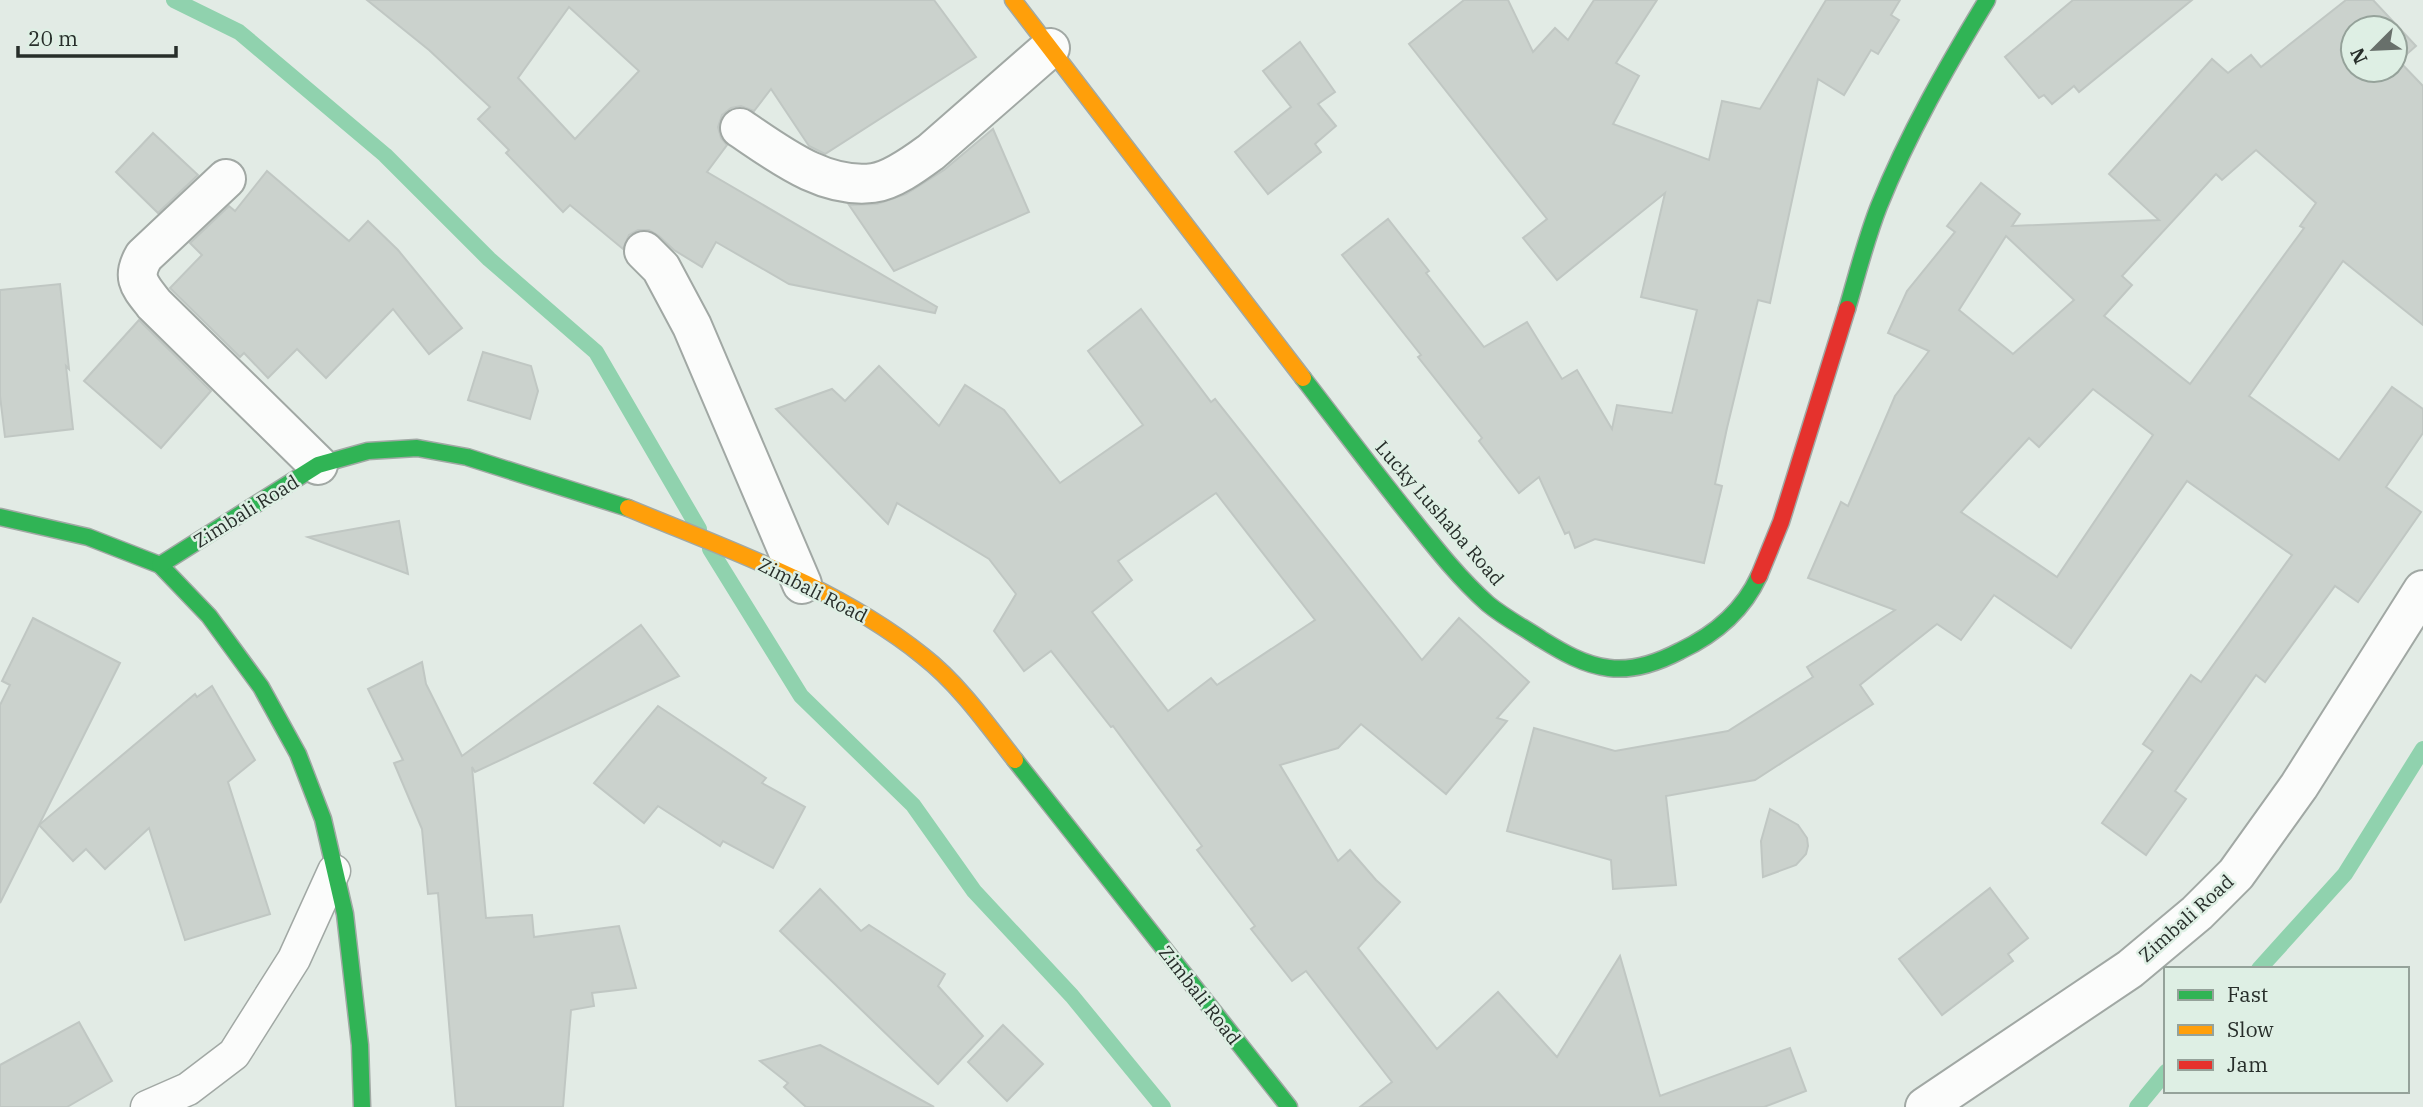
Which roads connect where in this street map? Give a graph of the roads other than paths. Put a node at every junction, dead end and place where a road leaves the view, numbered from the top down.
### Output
1 (1013, 0) edge
2 (1987, 0) edge
3 (1050, 48) junction
4 (740, 128) dead end
5 (226, 178) dead end
6 (644, 251) dead end
7 (318, 465) junction
8 (0, 517) edge
9 (160, 565) junction
10 (802, 584) junction
11 (2423, 590) edge
12 (334, 871) junction
13 (147, 1107) edge
14 (362, 1107) edge
15 (1289, 1107) edge
16 (1925, 1107) edge

1 - 3 street, Lucky Lushaba Road
2 - 3 street, Lucky Lushaba Road
3 - 4 street
5 - 7 street
6 - 10 street
7 - 9 street, Zimbali Road
7 - 10 street, Zimbali Road
8 - 9 street
9 - 12 street
10 - 15 street, Zimbali Road
11 - 16 street, Zimbali Road
12 - 13 lane
12 - 14 street

